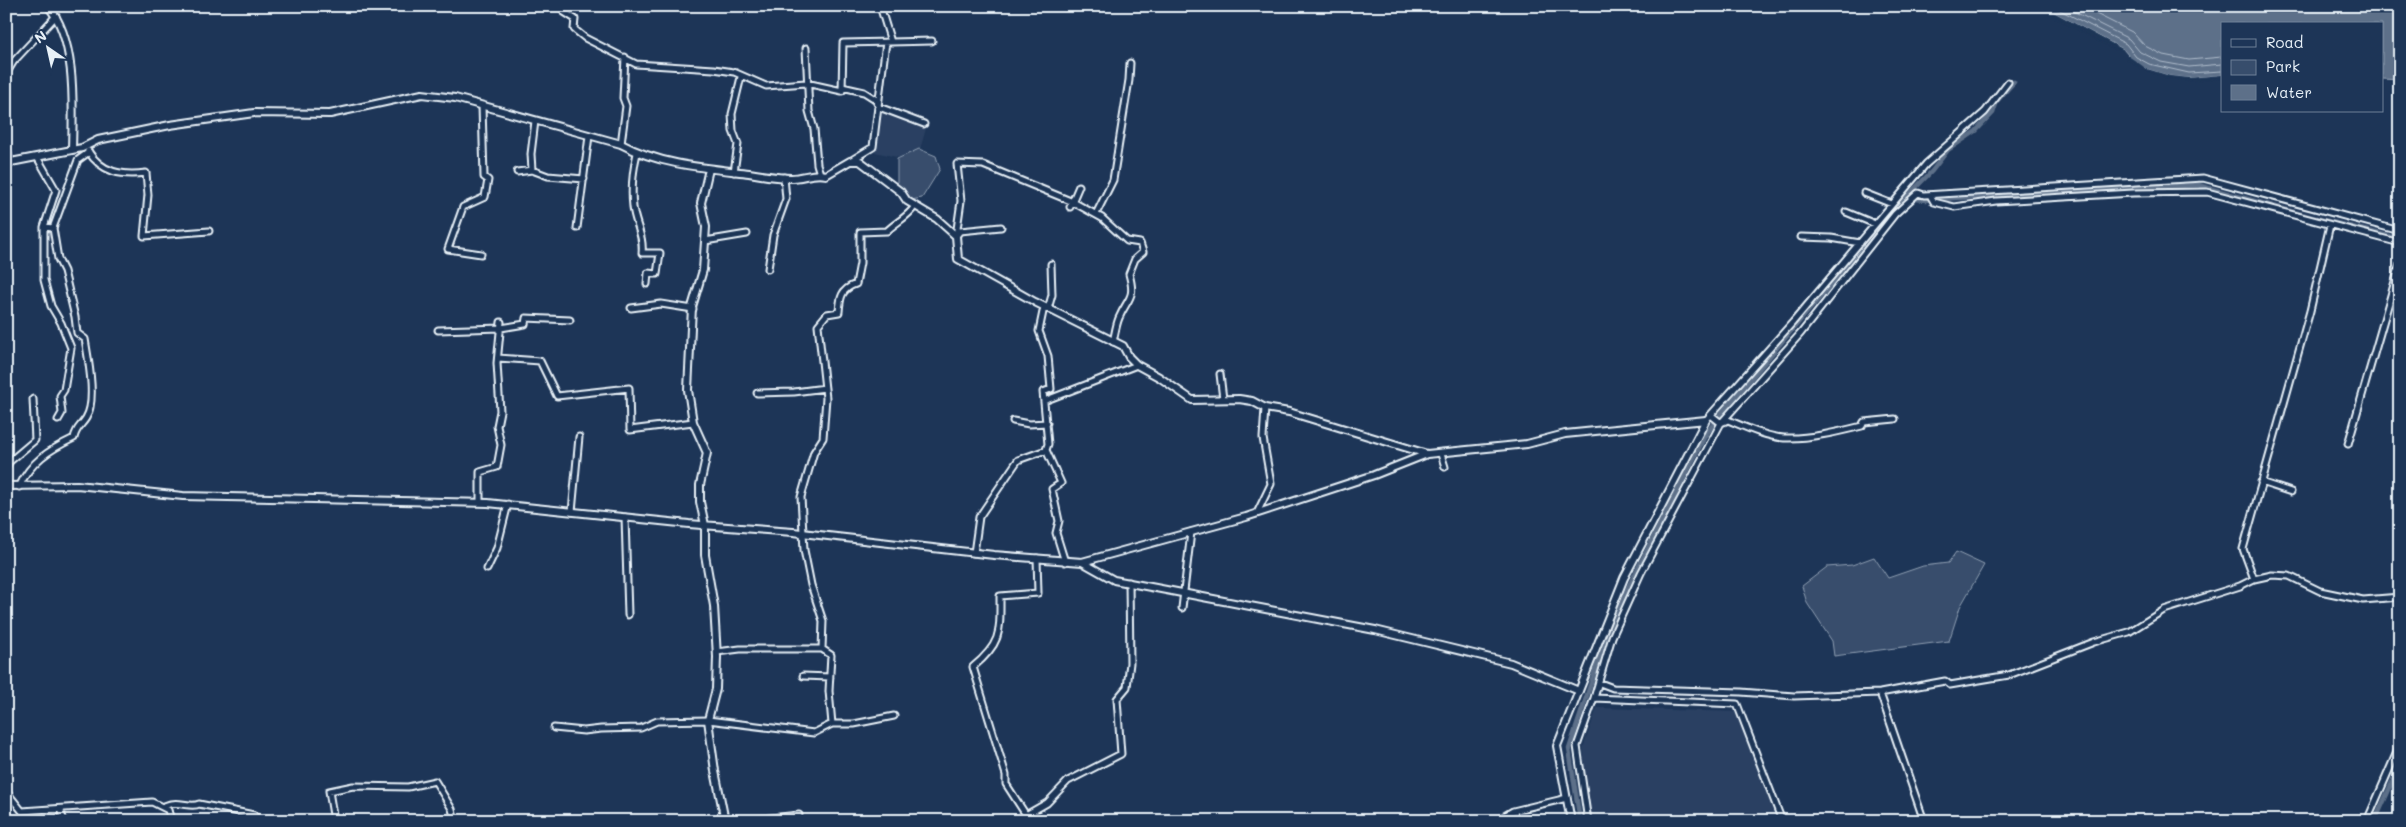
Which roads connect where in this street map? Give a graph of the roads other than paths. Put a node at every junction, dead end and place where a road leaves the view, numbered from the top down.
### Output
1 (48, 6) edge
2 (563, 6) edge
3 (880, 6) edge
4 (56, 16) junction
5 (932, 41) dead end
6 (888, 42) junction
7 (806, 48) dead end
8 (626, 57) junction
9 (1130, 63) dead end
10 (6, 74) edge
11 (741, 77) junction
12 (2008, 82) dead end
13 (806, 83) junction
14 (842, 87) junction
15 (482, 106) junction
16 (879, 107) junction
17 (535, 121) junction
18 (924, 124) dead end
19 (588, 136) junction
20 (6, 143) edge
21 (621, 144) junction
22 (72, 149) junction
23 (86, 149) junction
24 (637, 152) junction
25 (37, 157) junction
26 (850, 161) junction
27 (8, 162) edge
28 (709, 169) junction
29 (532, 170) junction
30 (517, 172) dead end
31 (734, 172) junction
32 (820, 174) junction
33 (784, 177) junction
34 (584, 179) junction
35 (1079, 186) dead end
36 (1864, 193) dead end
37 (1930, 195) junction
38 (1071, 204) junction
39 (1892, 204) junction
40 (915, 206) junction
41 (1846, 212) dead end
42 (1096, 214) junction
43 (1875, 224) junction
44 (2330, 224) junction
45 (44, 227) junction
46 (1001, 227) dead end
47 (53, 228) junction
48 (577, 228) dead end
49 (209, 231) dead end
50 (2400, 231) edge
51 (747, 234) dead end
52 (956, 236) junction
53 (1801, 237) dead end
54 (705, 241) junction
55 (1860, 243) junction
56 (2400, 243) edge
57 (481, 254) dead end
58 (1051, 264) dead end
59 (2400, 264) edge
60 (768, 269) dead end
61 (647, 284) dead end
62 (631, 308) dead end
63 (1046, 308) junction
64 (693, 309) junction
65 (570, 320) dead end
66 (501, 325) junction
67 (438, 330) dead end
68 (1113, 342) junction
69 (498, 358) junction
70 (1138, 365) junction
71 (1220, 374) dead end
72 (825, 388) junction
73 (757, 393) dead end
74 (33, 399) dead end
75 (1223, 399) junction
76 (1044, 401) junction
77 (1265, 408) junction
78 (1711, 415) junction
79 (1895, 419) dead end
80 (58, 420) dead end
81 (1706, 420) junction
82 (1013, 421) dead end
83 (693, 422) junction
84 (1047, 423) junction
85 (1721, 423) junction
86 (579, 437) dead end
87 (2348, 444) dead end
88 (1046, 450) junction
89 (1427, 454) junction
90 (1441, 454) junction
91 (1445, 466) dead end
92 (6, 468) edge
93 (2261, 482) junction
94 (19, 487) junction
95 (7, 488) edge
96 (2291, 492) dead end
97 (480, 502) junction
98 (508, 504) junction
99 (572, 512) junction
100 (1256, 513) junction
101 (626, 517) junction
102 (705, 525) junction
103 (1191, 532) junction
104 (804, 533) junction
105 (974, 553) junction
106 (1037, 558) junction
107 (1065, 562) junction
108 (1082, 562) junction
109 (488, 569) dead end
110 (2254, 579) junction
111 (1129, 582) junction
112 (1184, 593) junction
113 (2400, 597) edge
114 (1182, 608) dead end
115 (628, 615) dead end
116 (822, 649) junction
117 (717, 652) junction
118 (803, 676) dead end
119 (830, 676) junction
120 (1600, 684) junction
121 (1579, 691) junction
122 (1880, 693) junction
123 (1594, 698) junction
124 (894, 716) dead end
125 (708, 720) junction
126 (832, 724) junction
127 (554, 728) dead end
128 (2400, 745) edge
129 (6, 791) edge
130 (1567, 798) junction
131 (164, 806) junction
132 (60, 809) junction
133 (798, 814) dead end
134 (1026, 815) junction
135 (64, 821) edge
136 (171, 821) edge
137 (259, 821) edge
138 (334, 821) edge
139 (455, 821) edge
140 (725, 821) edge
141 (743, 821) edge
142 (1032, 821) edge
143 (1496, 821) edge
144 (1571, 821) edge
145 (1588, 821) edge
146 (1782, 821) edge
147 (1924, 821) edge
148 (2367, 821) edge

1 - 4 street
2 - 8 street
3 - 6 street
4 - 10 street
4 - 22 street
5 - 6 street
6 - 14 street
6 - 16 street
7 - 13 street
8 - 11 street
8 - 21 street
9 - 42 street
11 - 13 street
11 - 31 street
12 - 39 street
13 - 14 street
13 - 32 street
14 - 16 street
15 - 17 street
15 - 23 street
15 - 57 street
16 - 18 street
16 - 26 street
17 - 19 street
17 - 29 street
19 - 21 street
19 - 34 street
20 - 27 street
21 - 24 street
22 - 23 street
22 - 25 street
23 - 47 street
23 - 49 street
24 - 28 street
24 - 61 street
25 - 27 street
25 - 45 street
26 - 32 street
26 - 40 street
28 - 31 street
28 - 54 street
29 - 30 street
29 - 34 street
31 - 33 street
32 - 33 street
33 - 60 street
34 - 48 street
35 - 38 street
36 - 39 street
37 - 44 street
37 - 50 street
37 - 85 street
38 - 42 street
38 - 52 street
39 - 43 street
40 - 52 street
40 - 72 street
41 - 43 street
42 - 68 street
43 - 55 street
44 - 56 street
44 - 93 street
45 - 47 street
45 - 80 street
46 - 52 street
47 - 94 street
51 - 54 street
52 - 63 street
53 - 55 street
54 - 64 street
55 - 78 street
58 - 63 street
59 - 87 street
62 - 64 street
63 - 68 street
63 - 76 street
64 - 83 street
65 - 66 street
66 - 67 street
66 - 69 street
68 - 70 street
69 - 83 street
69 - 97 street
70 - 75 street
70 - 76 street
71 - 75 street
72 - 73 street
72 - 104 street
74 - 92 street
75 - 77 street
76 - 84 street
77 - 89 street
77 - 100 street
78 - 81 street
78 - 85 street
79 - 85 street
81 - 90 street
81 - 121 street
82 - 84 street
83 - 102 street
84 - 88 street
85 - 120 street
86 - 99 street
88 - 105 street
88 - 107 street
89 - 90 street
89 - 100 street
90 - 91 street
93 - 96 street
93 - 110 street
94 - 95 street
94 - 97 street
97 - 98 street
98 - 99 street
98 - 109 street
99 - 101 street
100 - 103 street
101 - 102 street
101 - 115 street
102 - 104 street
102 - 117 street
103 - 108 street
103 - 112 street
104 - 105 street
104 - 116 street
105 - 106 street
106 - 107 street
106 - 134 street
107 - 108 street
108 - 111 street
110 - 113 street
110 - 122 street
111 - 112 street
111 - 134 street
112 - 114 street
112 - 121 street
116 - 117 street
116 - 119 street
117 - 125 street
118 - 119 street
119 - 126 street
120 - 122 street
120 - 123 street
121 - 130 street
122 - 147 street
123 - 145 street
123 - 146 street
124 - 126 street
125 - 126 street
125 - 127 street
125 - 140 street
128 - 148 street
129 - 132 street
130 - 143 street
130 - 144 street
131 - 132 street
131 - 136 street
131 - 137 street
132 - 135 street
133 - 141 street
134 - 142 street
138 - 139 street

